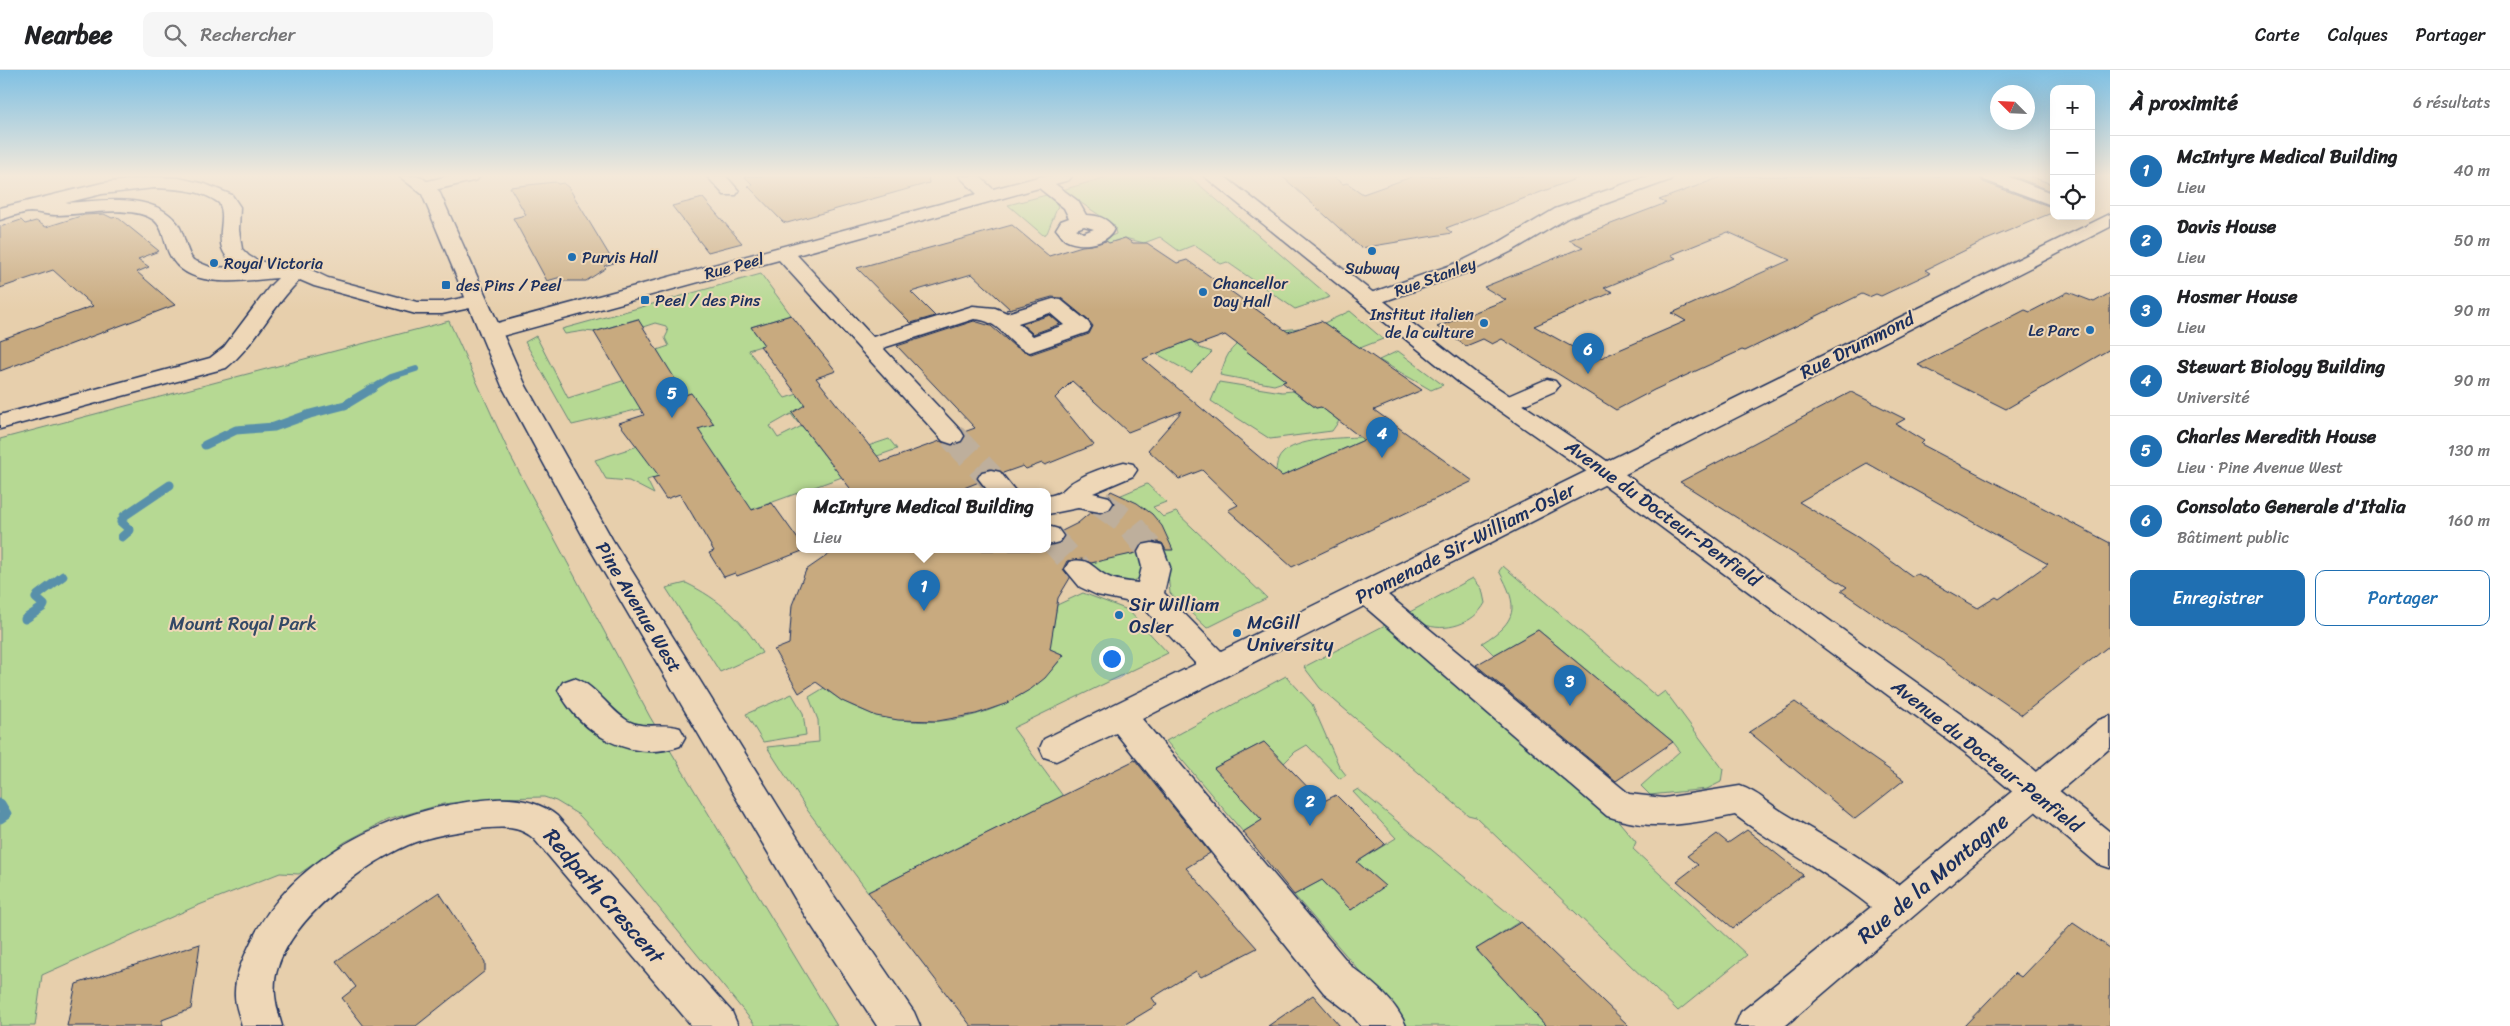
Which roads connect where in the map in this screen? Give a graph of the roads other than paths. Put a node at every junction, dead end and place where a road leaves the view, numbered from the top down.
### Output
1 (165, 221) edge
2 (231, 221) edge
3 (443, 221) edge
4 (901, 221) edge
5 (1269, 221) edge
6 (1549, 221) edge
7 (2098, 221) edge
8 (784, 253) junction
9 (298, 272) junction
10 (1369, 300) junction
11 (477, 301) junction
12 (1003, 321) dead end
13 (490, 332) junction
14 (868, 345) junction
15 (1547, 386) dead end
16 (1507, 405) junction
17 (0, 422) edge
18 (952, 436) tunnel mouth
19 (1124, 470) dead end
20 (1605, 472) junction
21 (1060, 502) edge
22 (1100, 503) tunnel mouth
23 (1152, 552) tunnel mouth
24 (1079, 569) tunnel mouth
25 (1366, 592) junction
26 (1148, 595) junction
27 (1218, 666) junction
28 (574, 690) dead end
29 (1120, 715) junction
30 (2110, 729) edge
31 (669, 737) dead end
32 (1056, 748) dead end
33 (2037, 792) junction
34 (2110, 853) edge
35 (1900, 907) junction
36 (262, 1026) edge
37 (718, 1026) edge
38 (900, 1026) edge
39 (1386, 1026) edge
40 (1755, 1026) edge

1 - 9 street
2 - 9 street
3 - 11 street, Pine Avenue West
4 - 8 street, Rue Peel
5 - 10 street, Avenue du Docteur-Penfield
6 - 10 street, Rue Stanley
7 - 20 street, Rue Drummond
8 - 13 street, Rue Peel
8 - 14 street
9 - 11 street
9 - 17 street
10 - 16 street, Avenue du Docteur-Penfield
11 - 13 street, Pine Avenue West
12 - 14 street
13 - 38 street, Pine Avenue West
14 - 18 street
15 - 16 street
16 - 20 street, Avenue du Docteur-Penfield
19 - 21 street
20 - 25 street, Promenade Sir-William-Osler
20 - 33 street, Avenue du Docteur-Penfield
21 - 22 street
23 - 26 street
24 - 26 street
25 - 27 street, Promenade Sir-William-Osler
25 - 35 street
26 - 27 street
27 - 29 street, Promenade Sir-William-Osler
28 - 31 street
29 - 32 street, Promenade Sir-William-Osler
29 - 39 street
30 - 33 street, Rue de la Montagne
33 - 34 street, Avenue du Docteur-Penfield
33 - 35 street, Rue de la Montagne
35 - 40 street, Rue de la Montagne
36 - 37 street, Redpath Crescent

